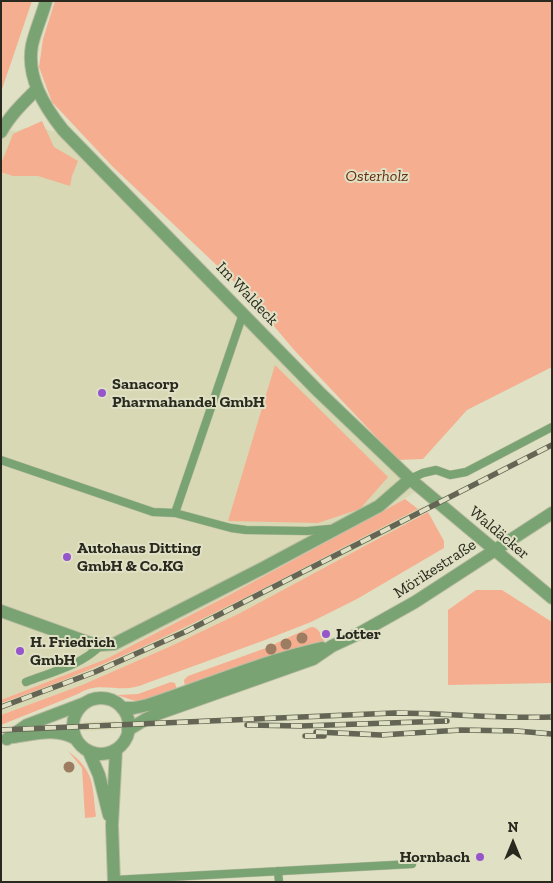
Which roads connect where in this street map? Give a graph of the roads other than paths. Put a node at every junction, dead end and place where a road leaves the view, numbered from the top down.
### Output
1 (46, 1) edge
2 (37, 89) junction
3 (1, 132) edge
4 (243, 314) junction
5 (552, 427) edge
6 (1, 460) edge
7 (410, 480) junction
8 (426, 493) joint
9 (175, 513) junction
10 (552, 513) edge
11 (339, 528) junction
12 (495, 549) junction
13 (552, 598) edge
14 (1, 611) edge
15 (101, 645) junction
16 (332, 646) junction
17 (26, 682) dead end
18 (85, 703) junction
19 (122, 708) junction
20 (128, 730) junction
21 (4, 739) edge
22 (76, 739) junction
23 (116, 750) junction
24 (89, 752) junction
25 (112, 824) junction
26 (412, 864) dead end
27 (278, 871) junction
28 (114, 881) edge
29 (279, 882) edge

1 - 2 street
2 - 3 street
2 - 4 street, Im Waldeck
4 - 7 street, Im Waldeck
4 - 9 lane
5 - 7 lane
6 - 9 lane
7 - 8 street, Im Waldeck
7 - 11 street
8 - 12 street, Waldäcker
9 - 11 lane
10 - 12 street, Mörikestraße
11 - 15 street
12 - 13 street, Waldäcker
12 - 16 street, Mörikestraße
14 - 15 street
15 - 17 lane
16 - 19 street, Mörikestraße
16 - 20 street, Mörikestraße
18 - 19 street
18 - 21 street
18 - 22 street
19 - 20 street
20 - 23 street, Mörikestraße
21 - 22 street
22 - 24 street
23 - 24 street
23 - 25 street
24 - 25 street
25 - 28 street
26 - 27 lane
27 - 28 lane
27 - 29 lane

